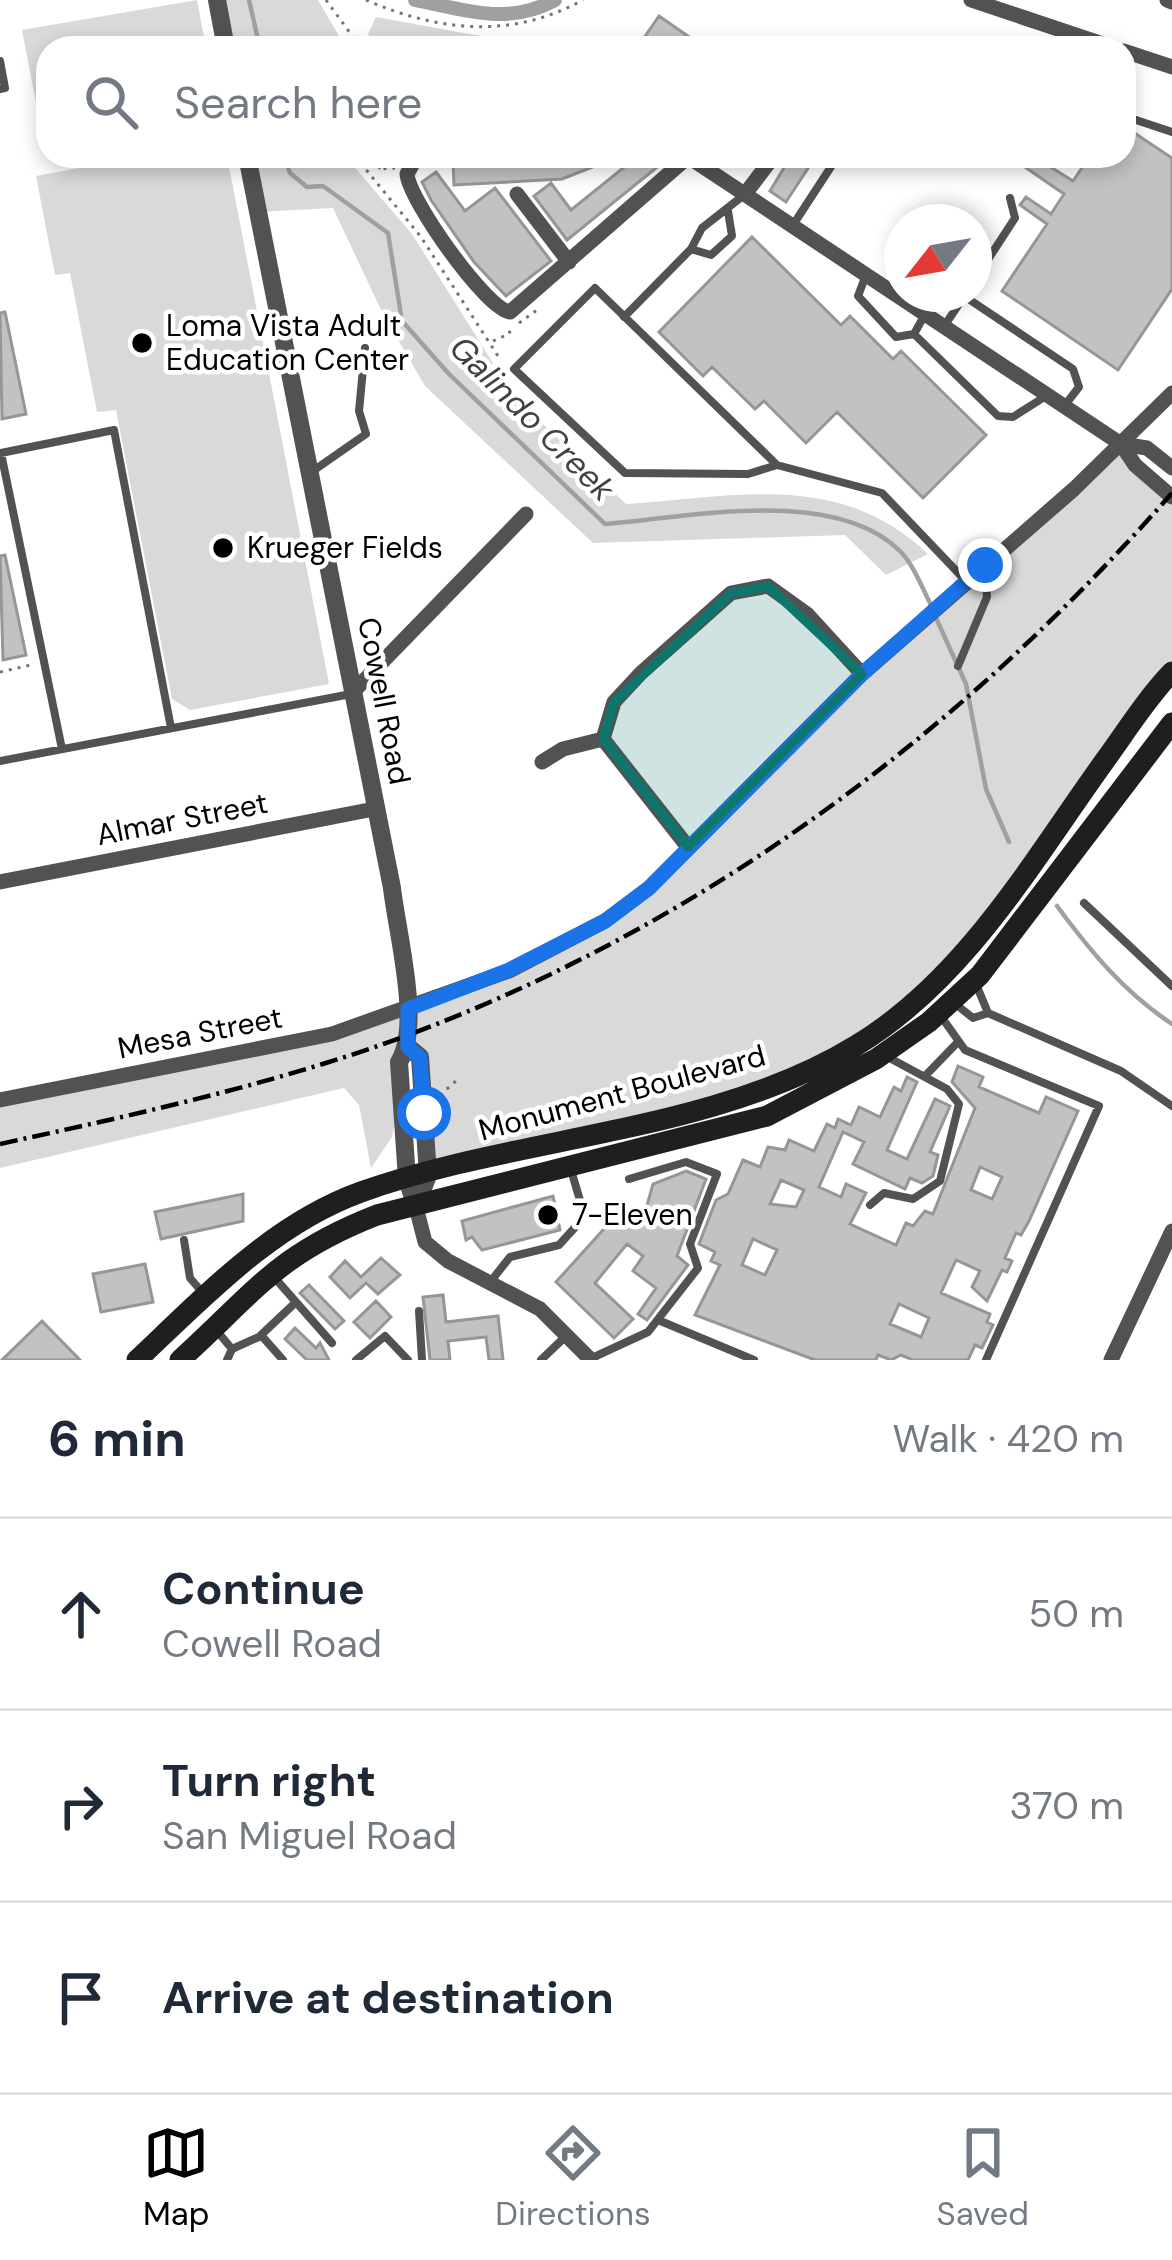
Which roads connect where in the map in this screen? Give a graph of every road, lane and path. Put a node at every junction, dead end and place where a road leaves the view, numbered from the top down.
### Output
1 (217, 0) edge
2 (326, 0) edge
3 (366, 0) edge
4 (583, 0) edge
5 (971, 0) edge
6 (224, 36) edge
7 (352, 36) edge
8 (1079, 36) edge
9 (1136, 55) edge
10 (0, 61) edge
11 (1172, 67) edge
12 (0, 89) edge
13 (1136, 120) edge
14 (1172, 132) edge
15 (249, 168) edge
16 (365, 168) edge
17 (412, 168) edge
18 (675, 168) edge
19 (706, 168) edge
20 (765, 168) edge
21 (830, 168) edge
22 (517, 194) dead end
23 (745, 194) junction
24 (1010, 199) dead end
25 (728, 211) junction
26 (792, 225) junction
27 (691, 249) junction
28 (992, 253) edge
29 (569, 262) junction
30 (866, 274) junction
31 (954, 312) edge
32 (990, 312) edge
33 (926, 313) junction
34 (624, 317) junction
35 (945, 325) junction
36 (914, 334) junction
37 (365, 348) dead end
38 (498, 356) dead end
39 (1172, 393) edge
40 (1049, 394) junction
41 (1065, 405) junction
42 (1121, 444) junction
43 (777, 465) junction
44 (1172, 468) edge
45 (309, 474) junction
46 (1172, 496) edge
47 (526, 514) dead end
48 (985, 565) junction
49 (965, 581) junction
50 (958, 666) dead end
51 (1172, 672) edge
52 (862, 674) junction
53 (351, 694) junction
54 (1172, 723) edge
55 (171, 728) junction
56 (602, 739) junction
57 (62, 749) junction
58 (0, 760) edge
59 (542, 762) dead end
60 (374, 809) junction
61 (688, 847) junction
62 (0, 882) edge
63 (1084, 903) dead end
64 (974, 980) junction
65 (1172, 986) edge
66 (945, 1007) junction
67 (408, 1009) junction
68 (988, 1013) junction
69 (956, 1044) junction
70 (408, 1047) junction
71 (883, 1054) junction
72 (925, 1076) junction
73 (456, 1081) dead end
74 (423, 1094) junction
75 (0, 1100) edge
76 (1172, 1106) edge
77 (571, 1169) junction
78 (418, 1177) junction
79 (629, 1180) dead end
80 (870, 1205) dead end
81 (416, 1207) junction
82 (1170, 1230) edge
83 (184, 1240) dead end
84 (270, 1271) junction
85 (491, 1281) junction
86 (205, 1296) junction
87 (296, 1303) junction
88 (419, 1311) dead end
89 (658, 1320) junction
90 (212, 1326) junction
91 (568, 1334) junction
92 (262, 1336) junction
93 (332, 1343) dead end
94 (232, 1349) junction
95 (590, 1359) edge
96 (137, 1360) edge
97 (180, 1360) edge
98 (227, 1360) edge
99 (283, 1360) edge
100 (356, 1360) edge
101 (408, 1360) edge
102 (422, 1360) edge
103 (541, 1360) edge
104 (754, 1360) edge
105 (986, 1360) edge
106 (1111, 1360) edge

1 - 6 street
2 - 7 path
3 - 4 path
5 - 8 street
9 - 11 street
10 - 12 lane
13 - 14 lane
15 - 45 street, Cowell Road
16 - 38 path
17 - 29 street
18 - 29 street
19 - 23 street
20 - 23 street
21 - 26 lane
22 - 29 street
23 - 25 lane
23 - 26 street
24 - 28 lane
25 - 27 lane
25 - 27 lane
26 - 30 street
27 - 34 lane
30 - 33 street
30 - 36 lane
31 - 35 lane
32 - 41 lane
33 - 35 street
33 - 36 lane
34 - 43 lane
34 - 43 lane
35 - 40 street
36 - 40 lane
37 - 45 lane
39 - 42 street, Mesa Street
40 - 41 street
41 - 42 street
42 - 44 street
42 - 46 street
42 - 48 street, Mesa Street
43 - 49 lane
45 - 53 street, Cowell Road
47 - 53 street
48 - 49 street, Mesa Street
48 - 50 lane
49 - 52 street, Mesa Street
51 - 78 main road, Monument Boulevard
52 - 56 street
52 - 61 street, Mesa Street
53 - 55 lane
53 - 60 street, Cowell Road
54 - 64 main road, Monument Boulevard
55 - 57 lane
55 - 57 lane
56 - 59 street
56 - 61 street
57 - 58 lane
60 - 62 street, Almar Street
60 - 67 street, Cowell Road
61 - 67 street, Mesa Street
63 - 65 lane
64 - 66 main road, Monument Boulevard
64 - 68 lane
66 - 68 lane
66 - 69 lane
66 - 71 main road, Monument Boulevard
67 - 70 street, Cowell Road
67 - 75 street, Mesa Street
68 - 76 lane
69 - 72 lane
69 - 105 lane
70 - 74 street, Cowell Road
70 - 78 street, Cowell Road
71 - 72 lane
71 - 77 main road, Monument Boulevard
72 - 80 lane
73 - 74 path
74 - 78 street, Cowell Road
77 - 81 main road, Monument Boulevard
77 - 85 lane
78 - 81 street, Cowell Road
78 - 86 main road, Monument Boulevard
79 - 89 lane
81 - 84 main road, Monument Boulevard
81 - 85 street
82 - 106 street
83 - 86 lane
84 - 87 lane
84 - 90 main road, Monument Boulevard
85 - 91 street
86 - 96 main road, Monument Boulevard
87 - 92 lane
87 - 93 lane
88 - 102 lane
89 - 95 lane
89 - 104 lane
90 - 94 lane
90 - 97 main road, Monument Boulevard
91 - 95 street
91 - 103 lane
92 - 94 lane
92 - 99 lane
94 - 98 lane
100 - 101 lane

